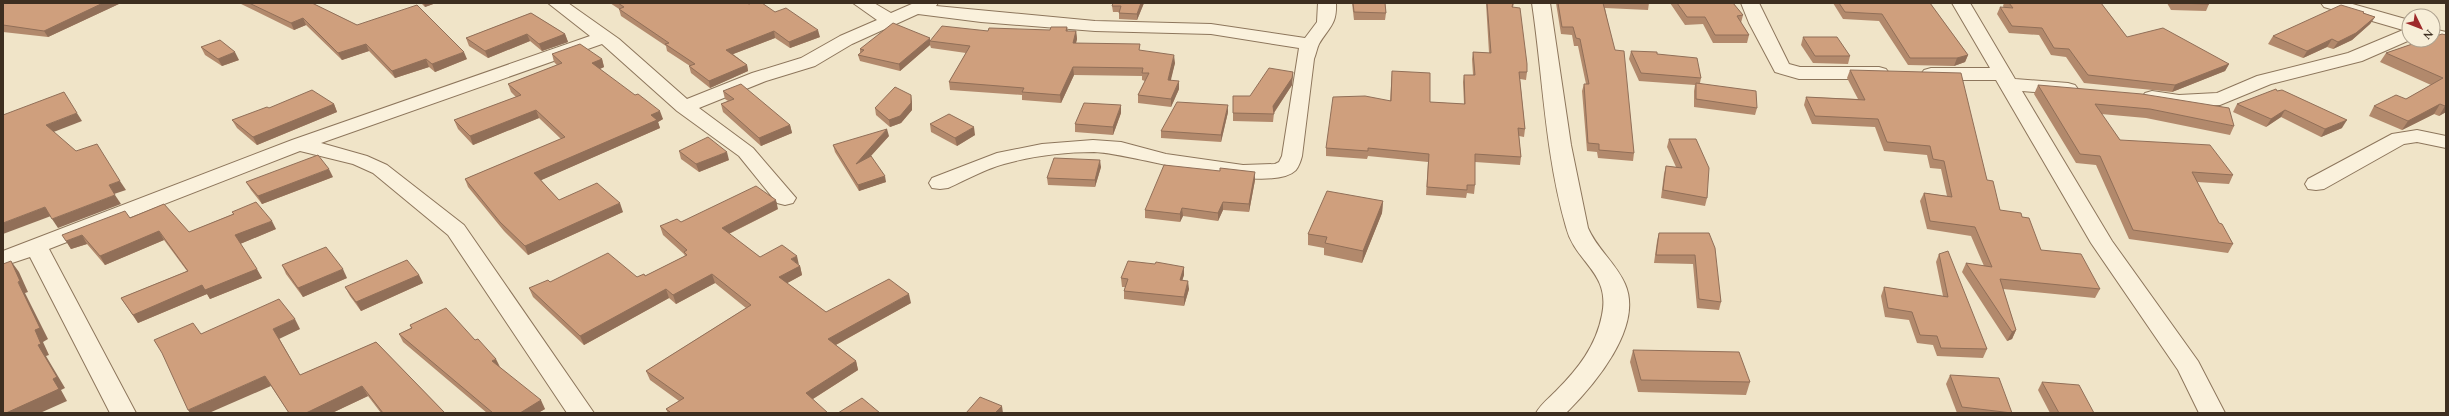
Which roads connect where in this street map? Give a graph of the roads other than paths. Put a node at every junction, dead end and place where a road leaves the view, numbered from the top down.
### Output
1 (557, 3) edge
2 (862, 3) edge
3 (1327, 3) edge
4 (1541, 3) edge
5 (1750, 3) edge
6 (1961, 3) edge
7 (2330, 3) edge
8 (923, 6) edge
9 (2366, 8) edge
10 (890, 20) junction
11 (2401, 23) edge
12 (604, 37) junction
13 (2401, 37) edge
14 (1310, 44) junction
15 (2006, 79) junction
16 (2085, 90) edge
17 (2138, 95) edge
18 (684, 107) junction
19 (2446, 142) edge
20 (299, 144) junction
21 (940, 183) dead end
22 (2316, 184) dead end
23 (785, 198) dead end
24 (36, 247) junction
25 (3, 259) edge
26 (123, 413) edge
27 (581, 413) edge
28 (1549, 413) edge
29 (2212, 413) edge

1 - 12 street
2 - 10 street
3 - 14 street
4 - 28 street
5 - 15 street
6 - 15 street
7 - 9 street
8 - 10 street
8 - 14 street
9 - 11 street
10 - 18 street
12 - 18 street
12 - 20 street
13 - 17 street
14 - 21 street
15 - 16 street
15 - 29 street
18 - 23 street
19 - 22 street
20 - 24 street
20 - 27 street
24 - 25 street
24 - 26 street

